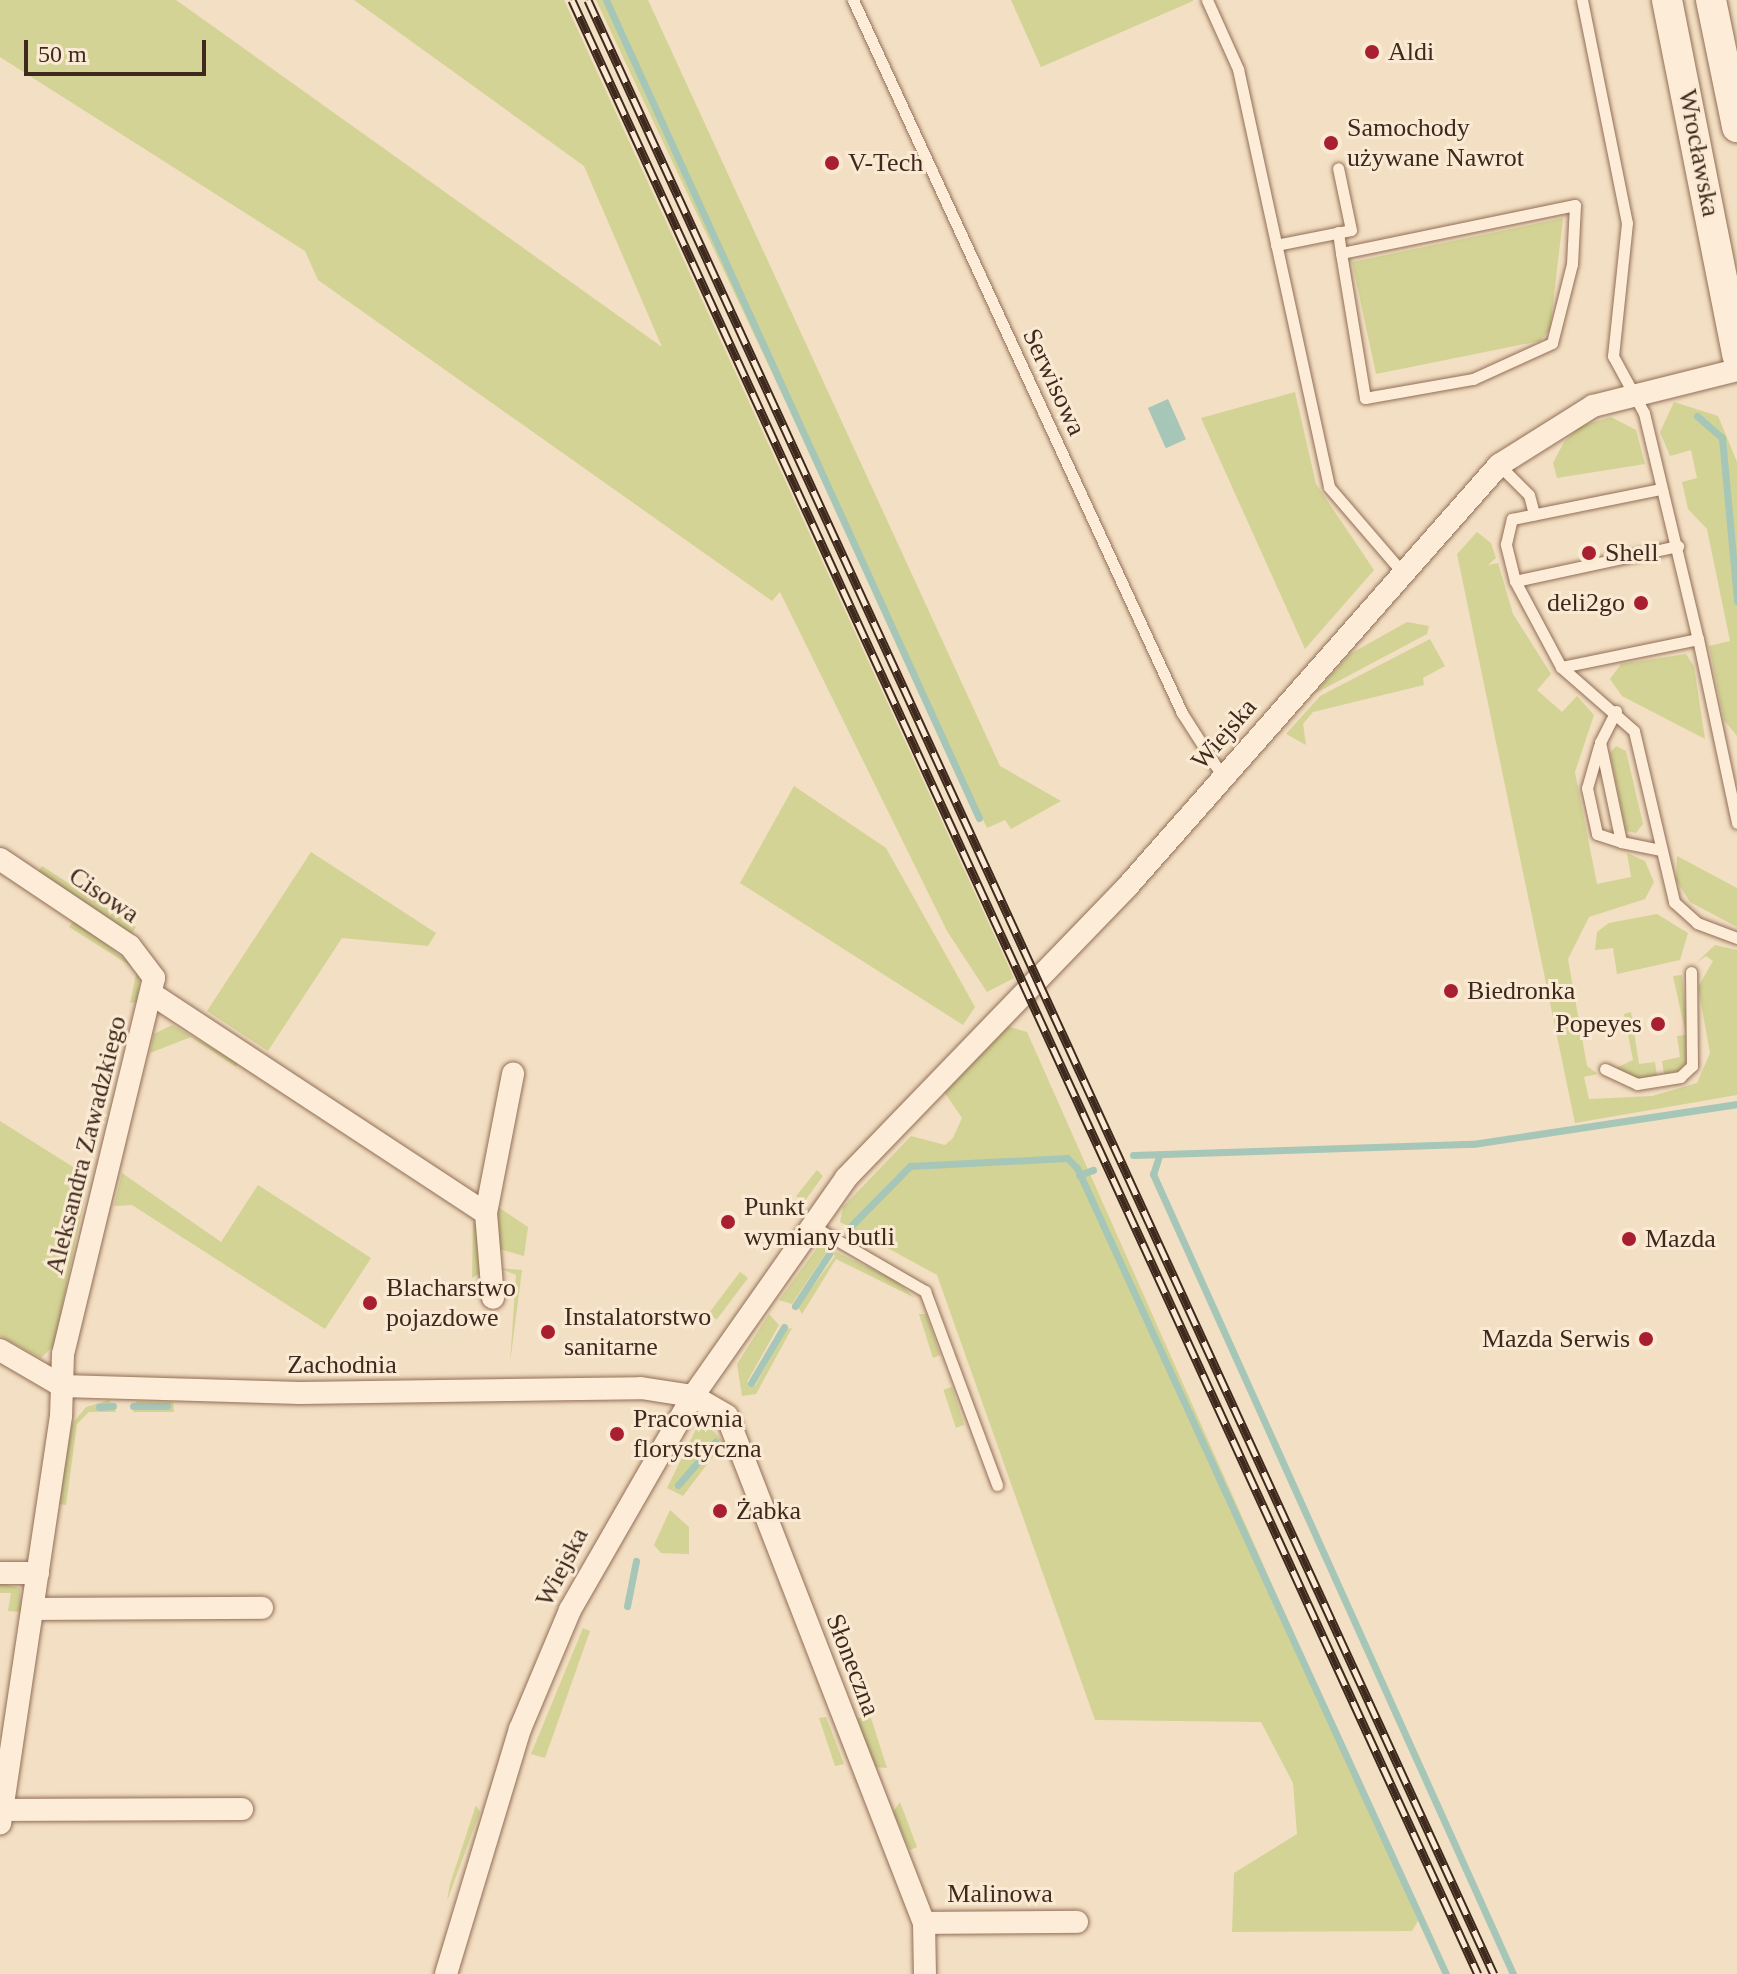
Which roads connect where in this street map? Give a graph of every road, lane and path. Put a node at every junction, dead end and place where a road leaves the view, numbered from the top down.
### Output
1 (853, 0) edge
2 (1207, 0) edge
3 (1582, 0) edge
4 (1667, 0) edge
5 (1711, 0) edge
6 (1737, 127) edge
7 (1338, 168) dead end
8 (1338, 232) junction
9 (1276, 245) junction
10 (1341, 253) junction
11 (1737, 355) edge
12 (1737, 370) edge
13 (1637, 394) junction
14 (1499, 465) junction
15 (1661, 489) junction
16 (1534, 514) junction
17 (1678, 546) junction
18 (1402, 572) junction
19 (1515, 581) junction
20 (1698, 639) junction
21 (1561, 667) junction
22 (1616, 711) junction
23 (1600, 742) junction
24 (1223, 777) junction
25 (1737, 823) edge
26 (1621, 842) junction
27 (1661, 850) junction
28 (0, 859) edge
29 (1737, 938) edge
30 (1691, 972) dead end
31 (152, 994) junction
32 (1605, 1069) dead end
33 (513, 1074) dead end
34 (486, 1213) junction
35 (810, 1225) junction
36 (493, 1298) dead end
37 (0, 1350) edge
38 (62, 1386) junction
39 (693, 1396) junction
40 (997, 1485) dead end
41 (0, 1573) edge
42 (38, 1573) junction
43 (262, 1608) dead end
44 (34, 1609) junction
45 (242, 1809) dead end
46 (1, 1814) edge
47 (1077, 1922) dead end
48 (924, 1923) junction
49 (446, 1974) edge
50 (925, 1974) edge

1 - 24 lane, Serwisowa
2 - 9 lane
3 - 13 lane
4 - 11 main road, Wrocławska
5 - 6 main road, Wrocławska
7 - 8 lane
8 - 9 lane
8 - 10 lane
9 - 18 lane
10 - 10 lane
12 - 13 street, Wiejska
13 - 14 street, Wiejska
13 - 15 lane
14 - 16 lane
14 - 18 street, Wiejska
15 - 16 lane
15 - 17 lane
16 - 19 lane
17 - 19 lane
17 - 20 lane
18 - 24 street, Wiejska
19 - 21 lane
20 - 21 lane
20 - 25 lane
21 - 22 lane
22 - 23 lane
22 - 27 lane
23 - 26 lane
23 - 26 lane
24 - 35 street, Wiejska
26 - 27 lane
27 - 29 lane
28 - 31 street, Cisowa
30 - 32 lane
31 - 34 street, Aleksandra Zawadzkiego
31 - 38 street, Aleksandra Zawadzkiego
33 - 34 street
34 - 36 street
35 - 39 street, Wiejska
35 - 40 lane
37 - 38 street, Zachodnia
38 - 39 street, Zachodnia
38 - 42 street, Aleksandra Zawadzkiego
39 - 48 street, Słoneczna
39 - 49 street, Wiejska
41 - 42 street
42 - 44 street, Aleksandra Zawadzkiego
43 - 44 street
44 - 46 street, Aleksandra Zawadzkiego
45 - 46 street, Aleksandra Zawadzkiego
47 - 48 street, Malinowa
48 - 50 street, Słoneczna

